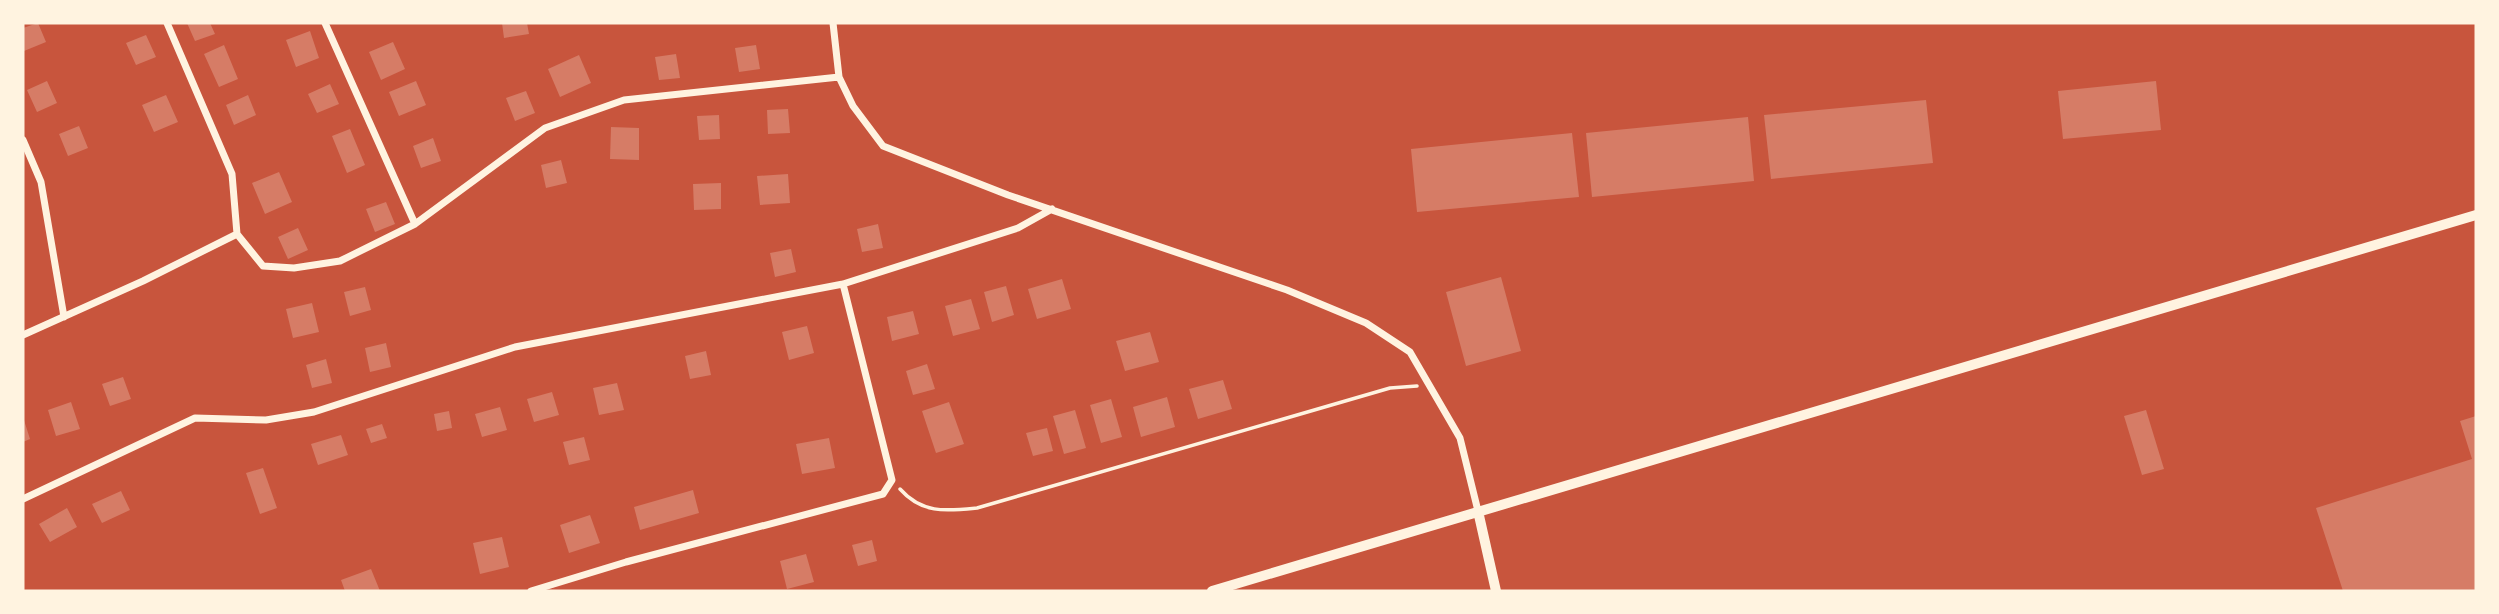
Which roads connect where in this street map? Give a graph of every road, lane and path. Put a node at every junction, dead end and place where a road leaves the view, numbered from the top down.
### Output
1 (167, 23) edge
2 (325, 23) edge
3 (833, 23) edge
4 (839, 77) junction
5 (23, 140) edge
6 (1052, 209) junction
7 (2476, 215) edge
8 (415, 224) junction
9 (237, 234) junction
10 (843, 284) junction
11 (64, 317) junction
12 (23, 335) edge
13 (1429, 385) junction
14 (892, 480) junction
15 (23, 499) edge
16 (1478, 511) junction
17 (531, 591) edge
18 (1212, 591) edge
19 (1496, 591) edge

1 - 9 street
2 - 8 street
3 - 4 street
4 - 6 street
4 - 8 street
5 - 11 street
6 - 10 street
6 - 13 street
7 - 16 street
8 - 9 street
9 - 11 street
10 - 14 street
10 - 15 street
11 - 12 street
13 - 14 path
13 - 16 street
14 - 17 street
16 - 18 street
16 - 19 street

